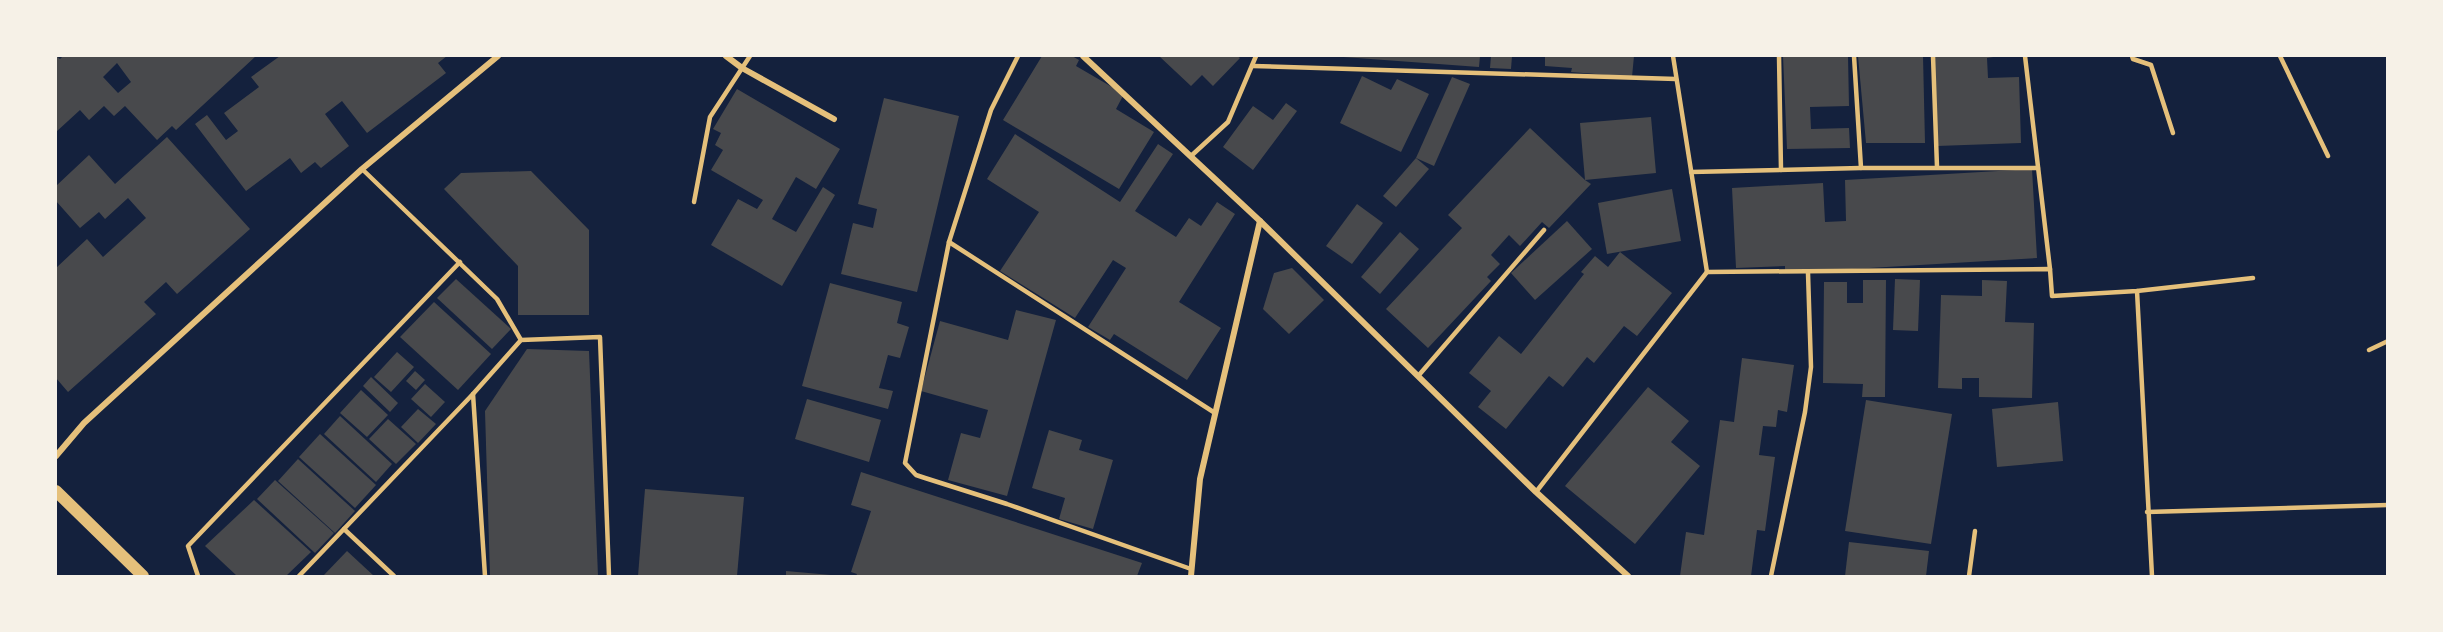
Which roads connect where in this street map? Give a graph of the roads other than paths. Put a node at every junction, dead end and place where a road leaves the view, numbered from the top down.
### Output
1 (498, 56) edge
2 (726, 56) edge
3 (750, 56) edge
4 (1018, 56) edge
5 (1083, 56) edge
6 (1256, 56) edge
7 (1673, 56) edge
8 (1779, 56) edge
9 (1854, 56) edge
10 (1932, 56) edge
11 (2025, 56) edge
12 (2132, 56) edge
13 (2280, 56) edge
14 (1253, 66) junction
15 (742, 68) junction
16 (1676, 78) junction
17 (834, 119) dead end
18 (2172, 133) dead end
19 (1191, 156) junction
20 (2328, 156) dead end
21 (1937, 167) junction
22 (1861, 168) junction
23 (2038, 168) junction
24 (362, 169) junction
25 (1781, 170) junction
26 (1691, 172) junction
27 (694, 202) dead end
28 (1260, 221) junction
29 (1544, 230) dead end
30 (950, 242) junction
31 (460, 262) junction
32 (2050, 269) junction
33 (1707, 272) junction
34 (1808, 273) junction
35 (2253, 278) dead end
36 (2137, 291) junction
37 (520, 340) junction
38 (2388, 341) edge
39 (2369, 350) dead end
40 (1419, 375) junction
41 (473, 394) junction
42 (1215, 413) junction
43 (56, 456) edge
44 (56, 491) edge
45 (1536, 492) junction
46 (2388, 505) edge
47 (2147, 513) junction
48 (344, 529) junction
49 (1975, 531) dead end
50 (1191, 573) edge
51 (143, 576) edge
52 (198, 576) edge
53 (299, 576) edge
54 (394, 576) edge
55 (485, 576) edge
56 (609, 576) edge
57 (1628, 576) edge
58 (1771, 576) edge
59 (1969, 576) edge
60 (2152, 576) edge

1 - 24 street
2 - 15 street
3 - 15 lane
4 - 30 lane
5 - 19 street
6 - 14 lane
7 - 16 lane
8 - 25 lane
9 - 22 lane
10 - 21 lane
11 - 23 lane
12 - 18 lane
13 - 20 lane
14 - 16 lane
14 - 19 lane
15 - 17 street
15 - 27 lane
16 - 26 lane
19 - 28 street
21 - 22 lane
21 - 23 lane
22 - 25 lane
23 - 32 lane
24 - 31 lane
24 - 43 street
25 - 26 lane
26 - 33 lane
28 - 40 street
28 - 42 street
29 - 40 lane
30 - 42 lane
30 - 50 lane
31 - 37 lane
31 - 52 lane
32 - 34 lane
32 - 36 lane
33 - 34 lane
33 - 45 lane
34 - 58 lane
35 - 36 lane
36 - 47 lane
37 - 41 lane
37 - 56 lane
38 - 39 lane
40 - 45 street
41 - 48 lane
41 - 55 lane
42 - 50 street
44 - 51 main road
45 - 57 street
46 - 47 lane
47 - 60 lane
48 - 53 lane
48 - 54 lane
49 - 59 lane

